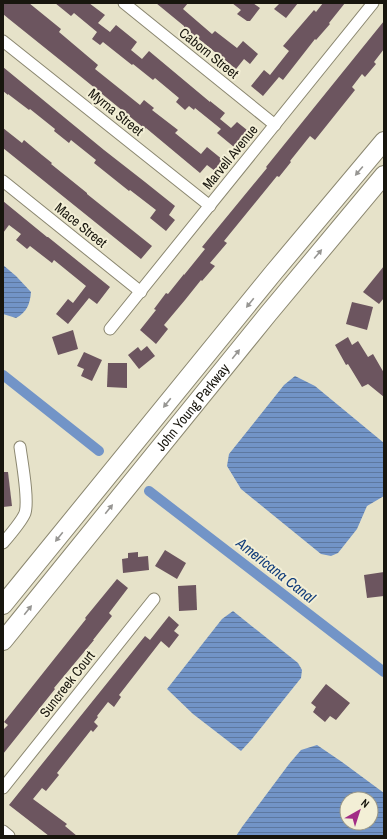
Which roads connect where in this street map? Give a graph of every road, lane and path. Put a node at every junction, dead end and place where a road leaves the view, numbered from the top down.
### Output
1 (124, 3) edge
2 (373, 3) edge
3 (3, 41) edge
4 (275, 125) junction
5 (384, 141) edge
6 (384, 175) edge
7 (3, 182) edge
8 (210, 206) junction
9 (274, 272) junction
10 (141, 292) junction
11 (268, 314) junction
12 (110, 329) dead end
13 (20, 447) dead end
14 (3, 543) edge
15 (154, 599) dead end
16 (3, 605) edge
17 (3, 640) edge
18 (3, 788) edge
19 (3, 831) edge
20 (9, 836) edge

1 - 4 street, Caborn Street
2 - 4 street, Marvell Avenue
3 - 8 street, Myrna Street
4 - 8 street, Marvell Avenue
5 -> 9 highway, John Young Parkway
11 -> 6 highway, John Young Parkway
7 - 10 street, Mace Street
8 - 10 street, Marvell Avenue
9 - 11 highway
9 -> 16 highway, John Young Parkway
10 - 12 street, Marvell Avenue
17 -> 11 highway, John Young Parkway
13 - 14 street
15 - 18 street, Suncreek Court
19 - 20 street

